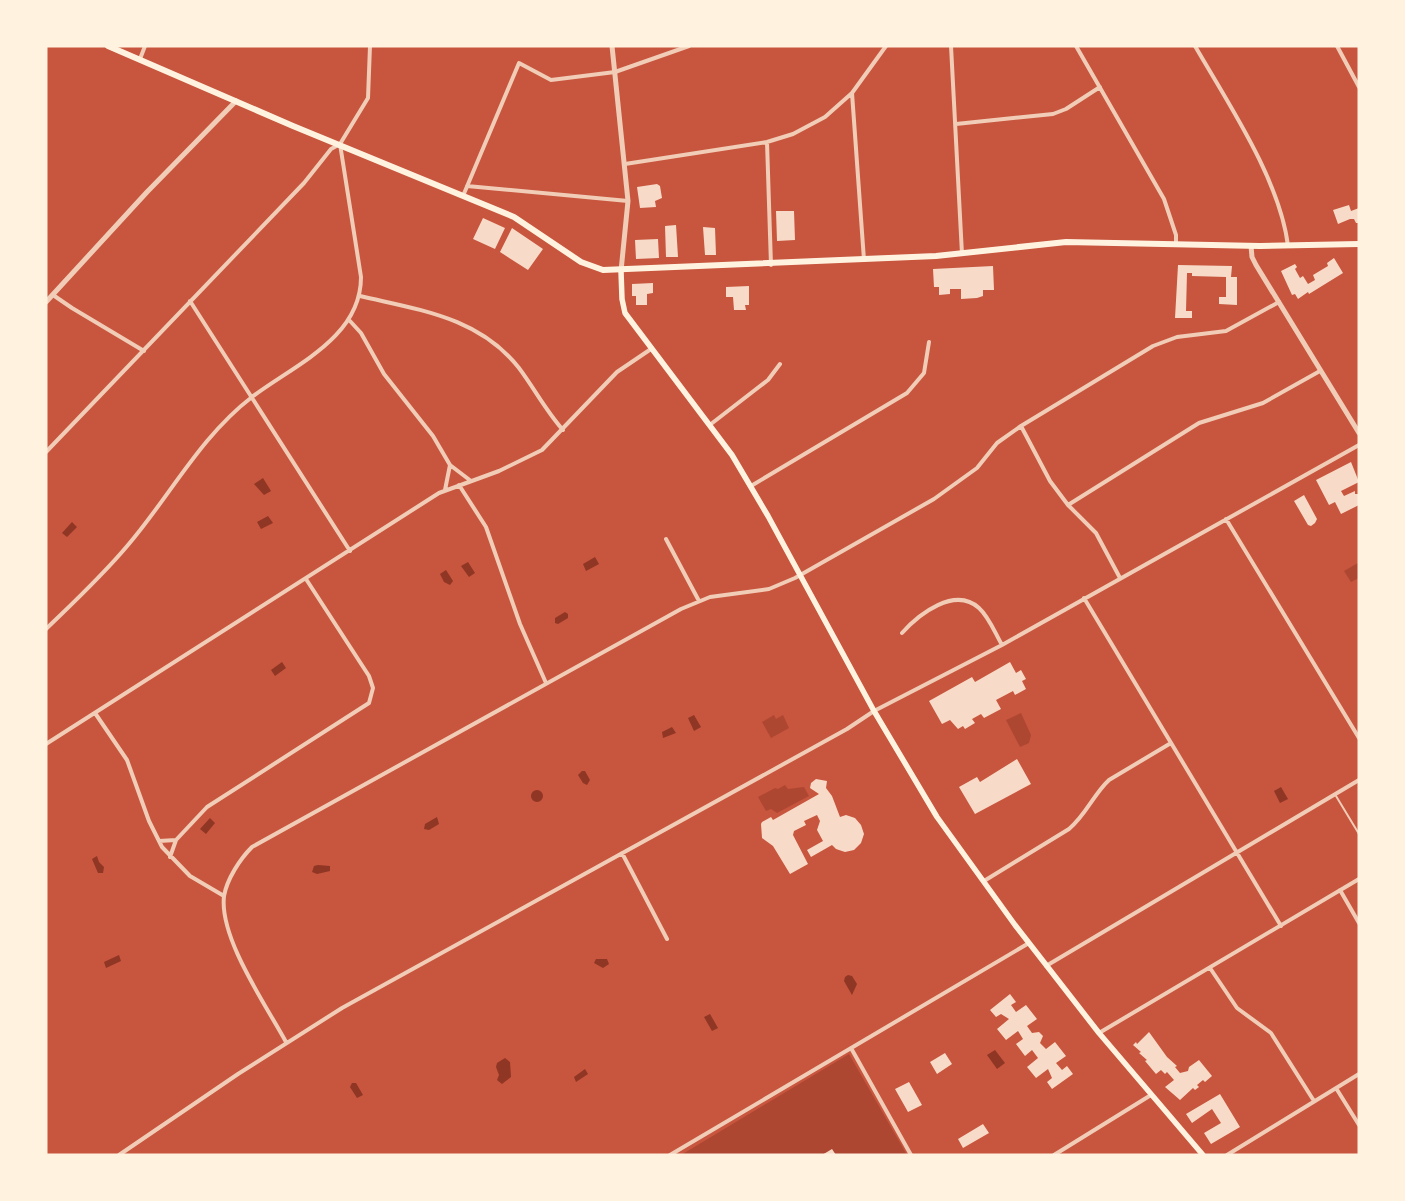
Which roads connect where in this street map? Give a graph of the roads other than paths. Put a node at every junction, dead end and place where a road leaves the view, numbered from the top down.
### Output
1 (108, 46) edge
2 (145, 46) edge
3 (370, 46) edge
4 (612, 46) edge
5 (689, 46) edge
6 (886, 46) edge
7 (951, 46) edge
8 (1076, 46) edge
9 (1195, 46) edge
10 (1337, 46) edge
11 (140, 59) junction
12 (615, 72) junction
13 (1100, 87) junction
14 (1359, 87) edge
15 (852, 93) junction
16 (236, 101) junction
17 (956, 124) junction
18 (767, 142) junction
19 (340, 144) junction
20 (625, 164) junction
21 (467, 186) junction
22 (463, 196) junction
23 (628, 201) junction
24 (1176, 244) junction
25 (1359, 244) edge
26 (1251, 246) junction
27 (1288, 246) junction
28 (962, 254) junction
29 (864, 260) junction
30 (770, 265) junction
31 (621, 271) junction
32 (54, 295) junction
33 (360, 296) junction
34 (190, 301) junction
35 (46, 302) edge
36 (1279, 302) junction
37 (350, 320) junction
38 (929, 342) dead end
39 (651, 349) junction
40 (144, 351) junction
41 (780, 364) dead end
42 (1320, 371) junction
43 (251, 398) junction
44 (711, 424) junction
45 (1021, 426) junction
46 (563, 430) junction
47 (1359, 433) edge
48 (1359, 444) edge
49 (46, 452) edge
50 (450, 465) junction
51 (471, 480) junction
52 (459, 484) junction
53 (751, 486) junction
54 (445, 490) junction
55 (1068, 504) junction
56 (1226, 519) junction
57 (666, 539) dead end
58 (350, 551) junction
59 (800, 574) junction
60 (1120, 578) junction
61 (306, 579) junction
62 (1084, 598) junction
63 (699, 600) junction
64 (46, 629) edge
65 (902, 634) dead end
66 (1002, 645) junction
67 (546, 683) junction
68 (874, 711) junction
69 (95, 714) junction
70 (1359, 738) edge
71 (1171, 743) junction
72 (46, 744) edge
73 (1359, 780) edge
74 (1335, 794) junction
75 (1359, 834) edge
76 (176, 840) junction
77 (159, 841) junction
78 (1238, 852) junction
79 (622, 853) junction
80 (170, 857) junction
81 (1359, 879) edge
82 (984, 881) junction
83 (1340, 890) junction
84 (224, 896) junction
85 (1359, 922) edge
86 (1281, 926) junction
87 (667, 939) dead end
88 (1029, 943) junction
89 (1046, 966) junction
90 (1210, 968) junction
91 (1099, 1033) junction
92 (286, 1042) junction
93 (851, 1048) junction
94 (1359, 1074) edge
95 (1336, 1088) junction
96 (1151, 1095) junction
97 (1314, 1101) junction
98 (1359, 1125) edge
99 (1202, 1154) edge
100 (119, 1155) edge
101 (670, 1155) edge
102 (911, 1155) edge
103 (1054, 1155) edge
104 (1227, 1155) edge

1 - 11 main road
2 - 11 street
3 - 19 street
4 - 12 street
5 - 12 street
6 - 15 street
7 - 17 street
8 - 13 street
9 - 27 street
10 - 14 street
11 - 16 main road
12 - 20 street
12 - 21 street
13 - 17 street
13 - 24 street
15 - 18 street
15 - 29 street
16 - 19 main road
16 - 32 street
17 - 28 street
18 - 20 street
18 - 30 street
19 - 22 main road
19 - 33 street
19 - 34 street
20 - 23 street
21 - 22 street
21 - 23 street
22 - 31 main road
23 - 31 street
24 - 26 main road
24 - 28 main road
25 - 27 main road
26 - 27 main road
26 - 36 street
28 - 29 main road
29 - 30 main road
30 - 31 main road
31 - 39 main road
32 - 35 street
32 - 40 street
33 - 37 street
33 - 46 street
34 - 40 street
34 - 43 street
36 - 42 street
36 - 45 street
37 - 43 street
37 - 50 street
38 - 53 street
39 - 44 main road
39 - 46 street
40 - 49 street
41 - 44 street
42 - 47 street
42 - 55 street
43 - 58 street
43 - 64 street
44 - 53 main road
45 - 55 street
45 - 59 street
46 - 51 street
48 - 56 street
50 - 51 street
50 - 54 street
51 - 52 street
52 - 54 street
52 - 67 street
53 - 59 main road
54 - 58 street
55 - 60 street
56 - 60 street
56 - 70 street
57 - 63 street
58 - 61 street
59 - 63 street
59 - 68 main road
60 - 62 street
61 - 69 street
61 - 76 street
62 - 66 street
62 - 71 street
63 - 67 street
65 - 66 street
66 - 68 street
67 - 84 street
68 - 79 street
68 - 82 main road
69 - 72 street
69 - 77 street
71 - 78 street
71 - 82 street
73 - 74 street
74 - 75 lane
74 - 78 street
76 - 77 street
76 - 80 street
77 - 80 street
78 - 86 street
78 - 89 street
79 - 87 street
79 - 92 street
80 - 84 street
81 - 83 street
82 - 88 main road
83 - 85 street
83 - 86 street
84 - 92 street
86 - 90 street
88 - 89 main road
88 - 93 street
89 - 91 main road
90 - 91 street
90 - 97 street
91 - 96 main road
92 - 100 street
93 - 101 street
93 - 102 street
94 - 95 street
95 - 97 street
95 - 98 street
96 - 99 main road
96 - 103 street
97 - 104 street

